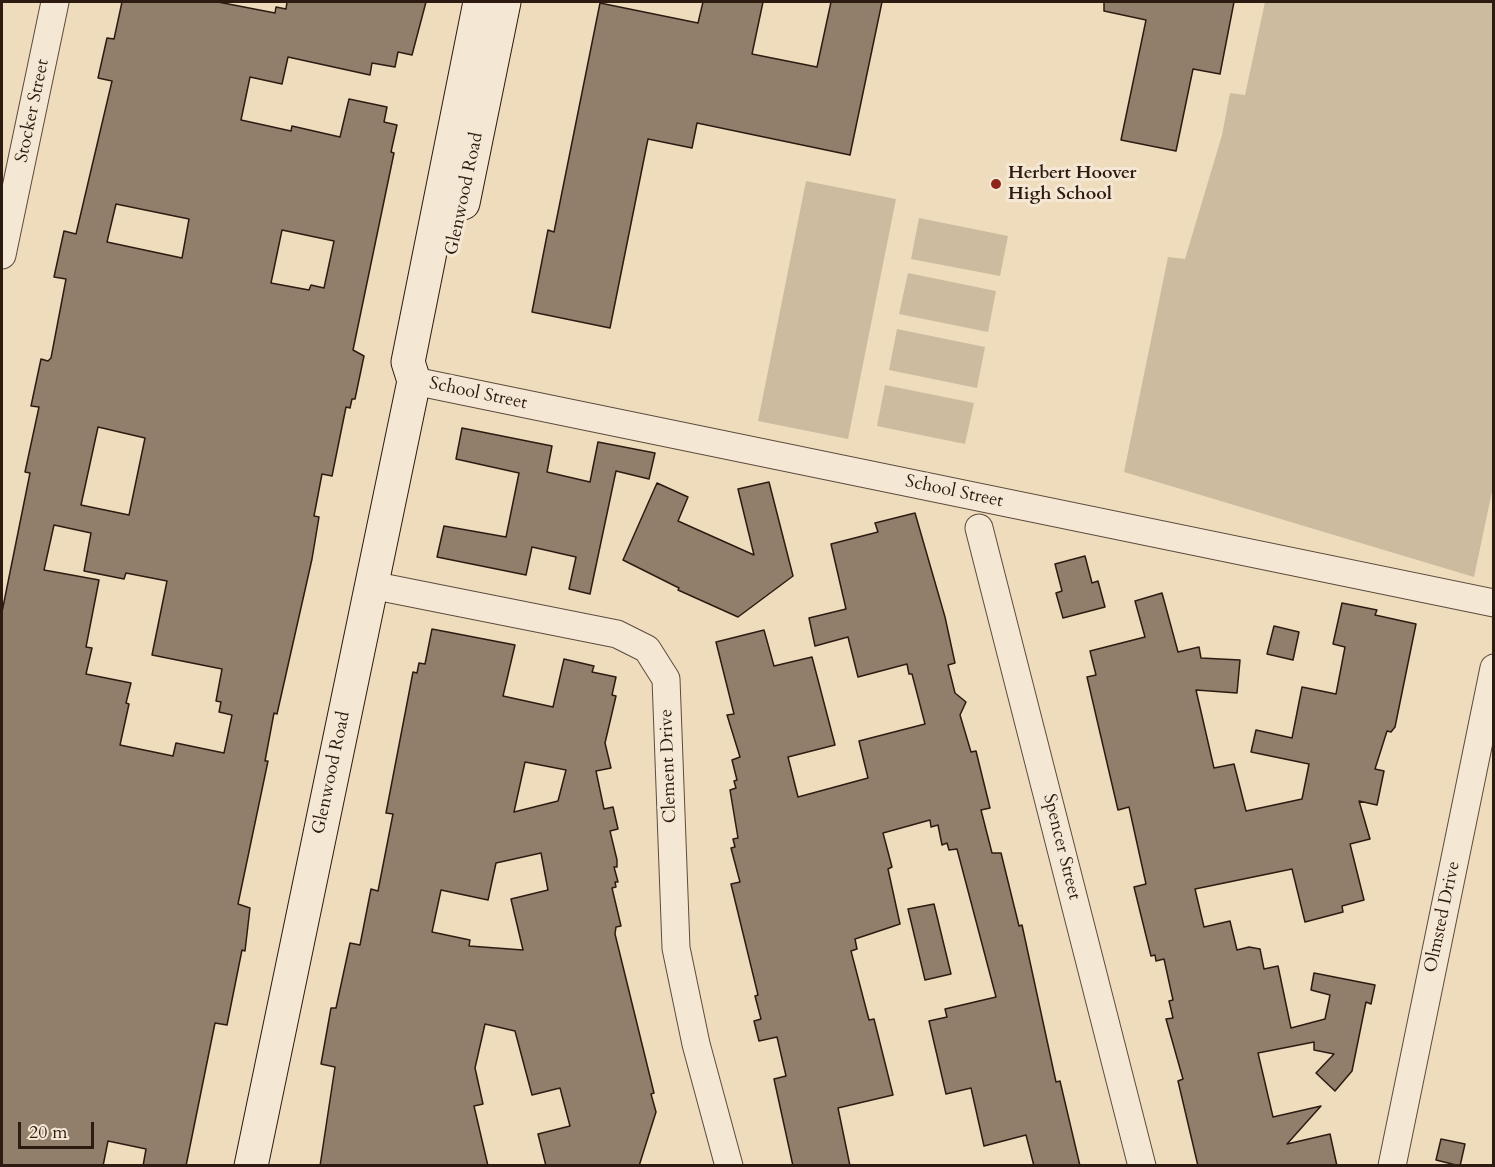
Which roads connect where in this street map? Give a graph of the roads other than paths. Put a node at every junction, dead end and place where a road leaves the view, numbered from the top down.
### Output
1 (55, 2) edge
2 (480, 2) edge
3 (504, 2) edge
4 (2, 255) edge
5 (414, 381) junction
6 (979, 528) dead end
7 (371, 585) junction
8 (1494, 603) edge
9 (1494, 668) edge
10 (251, 1166) edge
11 (729, 1166) edge
12 (1142, 1166) edge
13 (1392, 1166) edge

1 - 4 street, Stocker Street
2 - 5 street, Glenwood Road
3 - 5 street, Glenwood Road
5 - 7 street, Glenwood Road
5 - 8 street, School Street
6 - 12 street, Spencer Street
7 - 10 street, Glenwood Road
7 - 11 street, Clement Drive
9 - 13 street, Olmsted Drive

